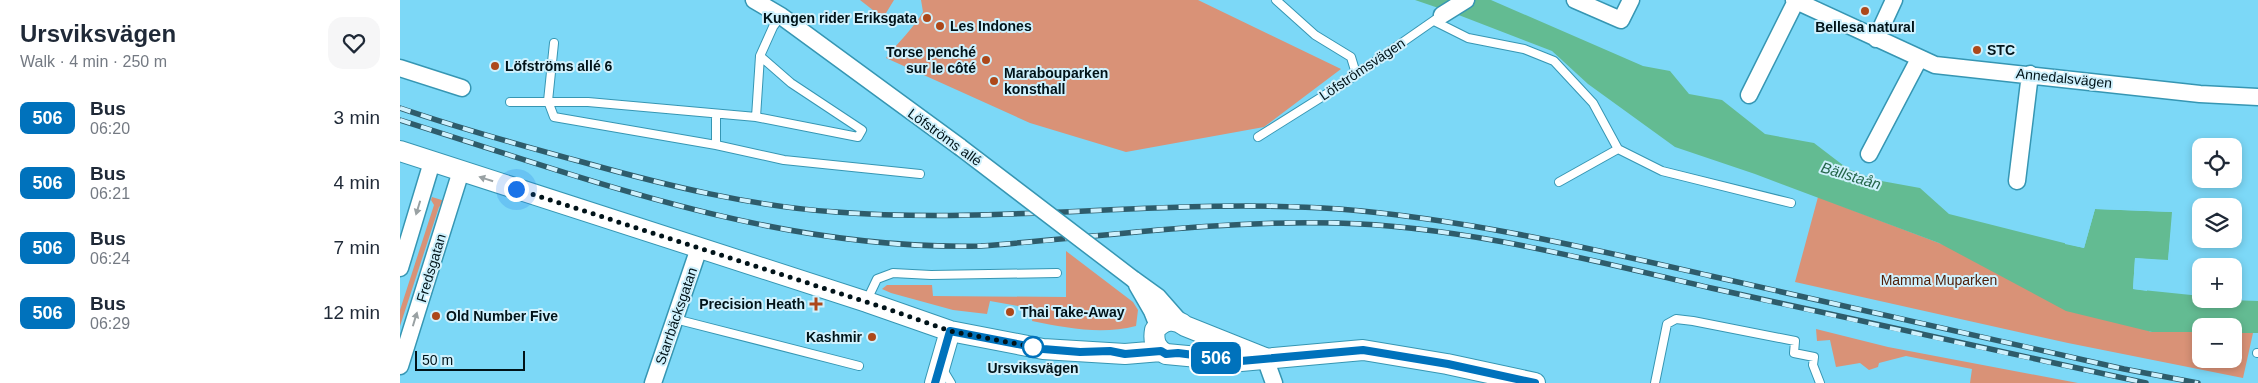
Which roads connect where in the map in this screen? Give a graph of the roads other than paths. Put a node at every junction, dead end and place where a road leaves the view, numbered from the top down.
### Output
1 (754, 0) edge
2 (1276, 0) edge
3 (1466, 0) edge
4 (1575, 0) edge
5 (1631, 0) edge
6 (1795, 0) edge
7 (1894, 0) edge
8 (782, 16) junction
9 (1438, 18) junction
10 (1876, 39) junction
11 (554, 43) dead end
12 (760, 56) junction
13 (1919, 59) junction
14 (400, 68) edge
15 (1358, 73) junction
16 (2030, 74) junction
17 (462, 88) dead end
18 (1749, 95) dead end
19 (2258, 97) edge
20 (548, 101) junction
21 (510, 102) dead end
22 (716, 115) junction
23 (756, 117) junction
24 (1258, 137) dead end
25 (716, 145) junction
26 (1618, 149) junction
27 (400, 151) edge
28 (1869, 154) dead end
29 (432, 162) junction
30 (461, 171) junction
31 (920, 174) dead end
32 (1559, 182) dead end
33 (2017, 182) dead end
34 (1791, 203) dead end
35 (699, 248) junction
36 (400, 268) edge
37 (1057, 273) dead end
38 (1133, 279) junction
39 (867, 302) junction
40 (675, 319) junction
41 (1183, 324) junction
42 (950, 331) junction
43 (1163, 342) junction
44 (1264, 358) junction
45 (400, 366) edge
46 (859, 366) dead end
47 (937, 374) edge
48 (653, 383) edge
49 (951, 383) edge
50 (1274, 383) edge
51 (1535, 383) edge
52 (1655, 383) edge
53 (1820, 383) edge

1 - 8 street, Löfströms allé
2 - 15 lane
3 - 9 street, Löfströmsvägen
4 - 5 street
6 - 10 street, Annedalsvägen
6 - 18 street
7 - 10 street
8 - 12 lane
8 - 38 street, Löfströms allé, bridge
9 - 15 lane, Löfströmsvägen
9 - 26 lane
10 - 13 street, Annedalsvägen
11 - 20 lane
12 - 23 lane
12 - 23 lane
13 - 16 street, Annedalsvägen
13 - 28 street
14 - 17 street
15 - 24 lane, Löfströmsvägen
16 - 19 street, Annedalsvägen
16 - 33 street
20 - 21 lane
20 - 22 lane
20 - 25 lane
22 - 23 lane
22 - 25 lane
25 - 31 lane
26 - 32 lane
26 - 34 lane
27 - 29 street
29 - 30 street
29 -> 36 street
35 -> 30 street
45 -> 30 street, Fredsgatan
35 - 39 street
35 - 40 street, Starrbäcksgatan
37 - 39 lane
38 - 41 street, Löfströms allé
38 - 43 street, Löfströms allé
39 - 42 street
40 - 46 lane
40 - 48 street, Starrbäcksgatan
41 - 43 street
41 - 43 street
41 - 44 street
42 - 43 street
42 - 47 street
43 - 44 street
44 - 50 street
44 - 51 street
47 - 49 lane
52 - 53 lane

